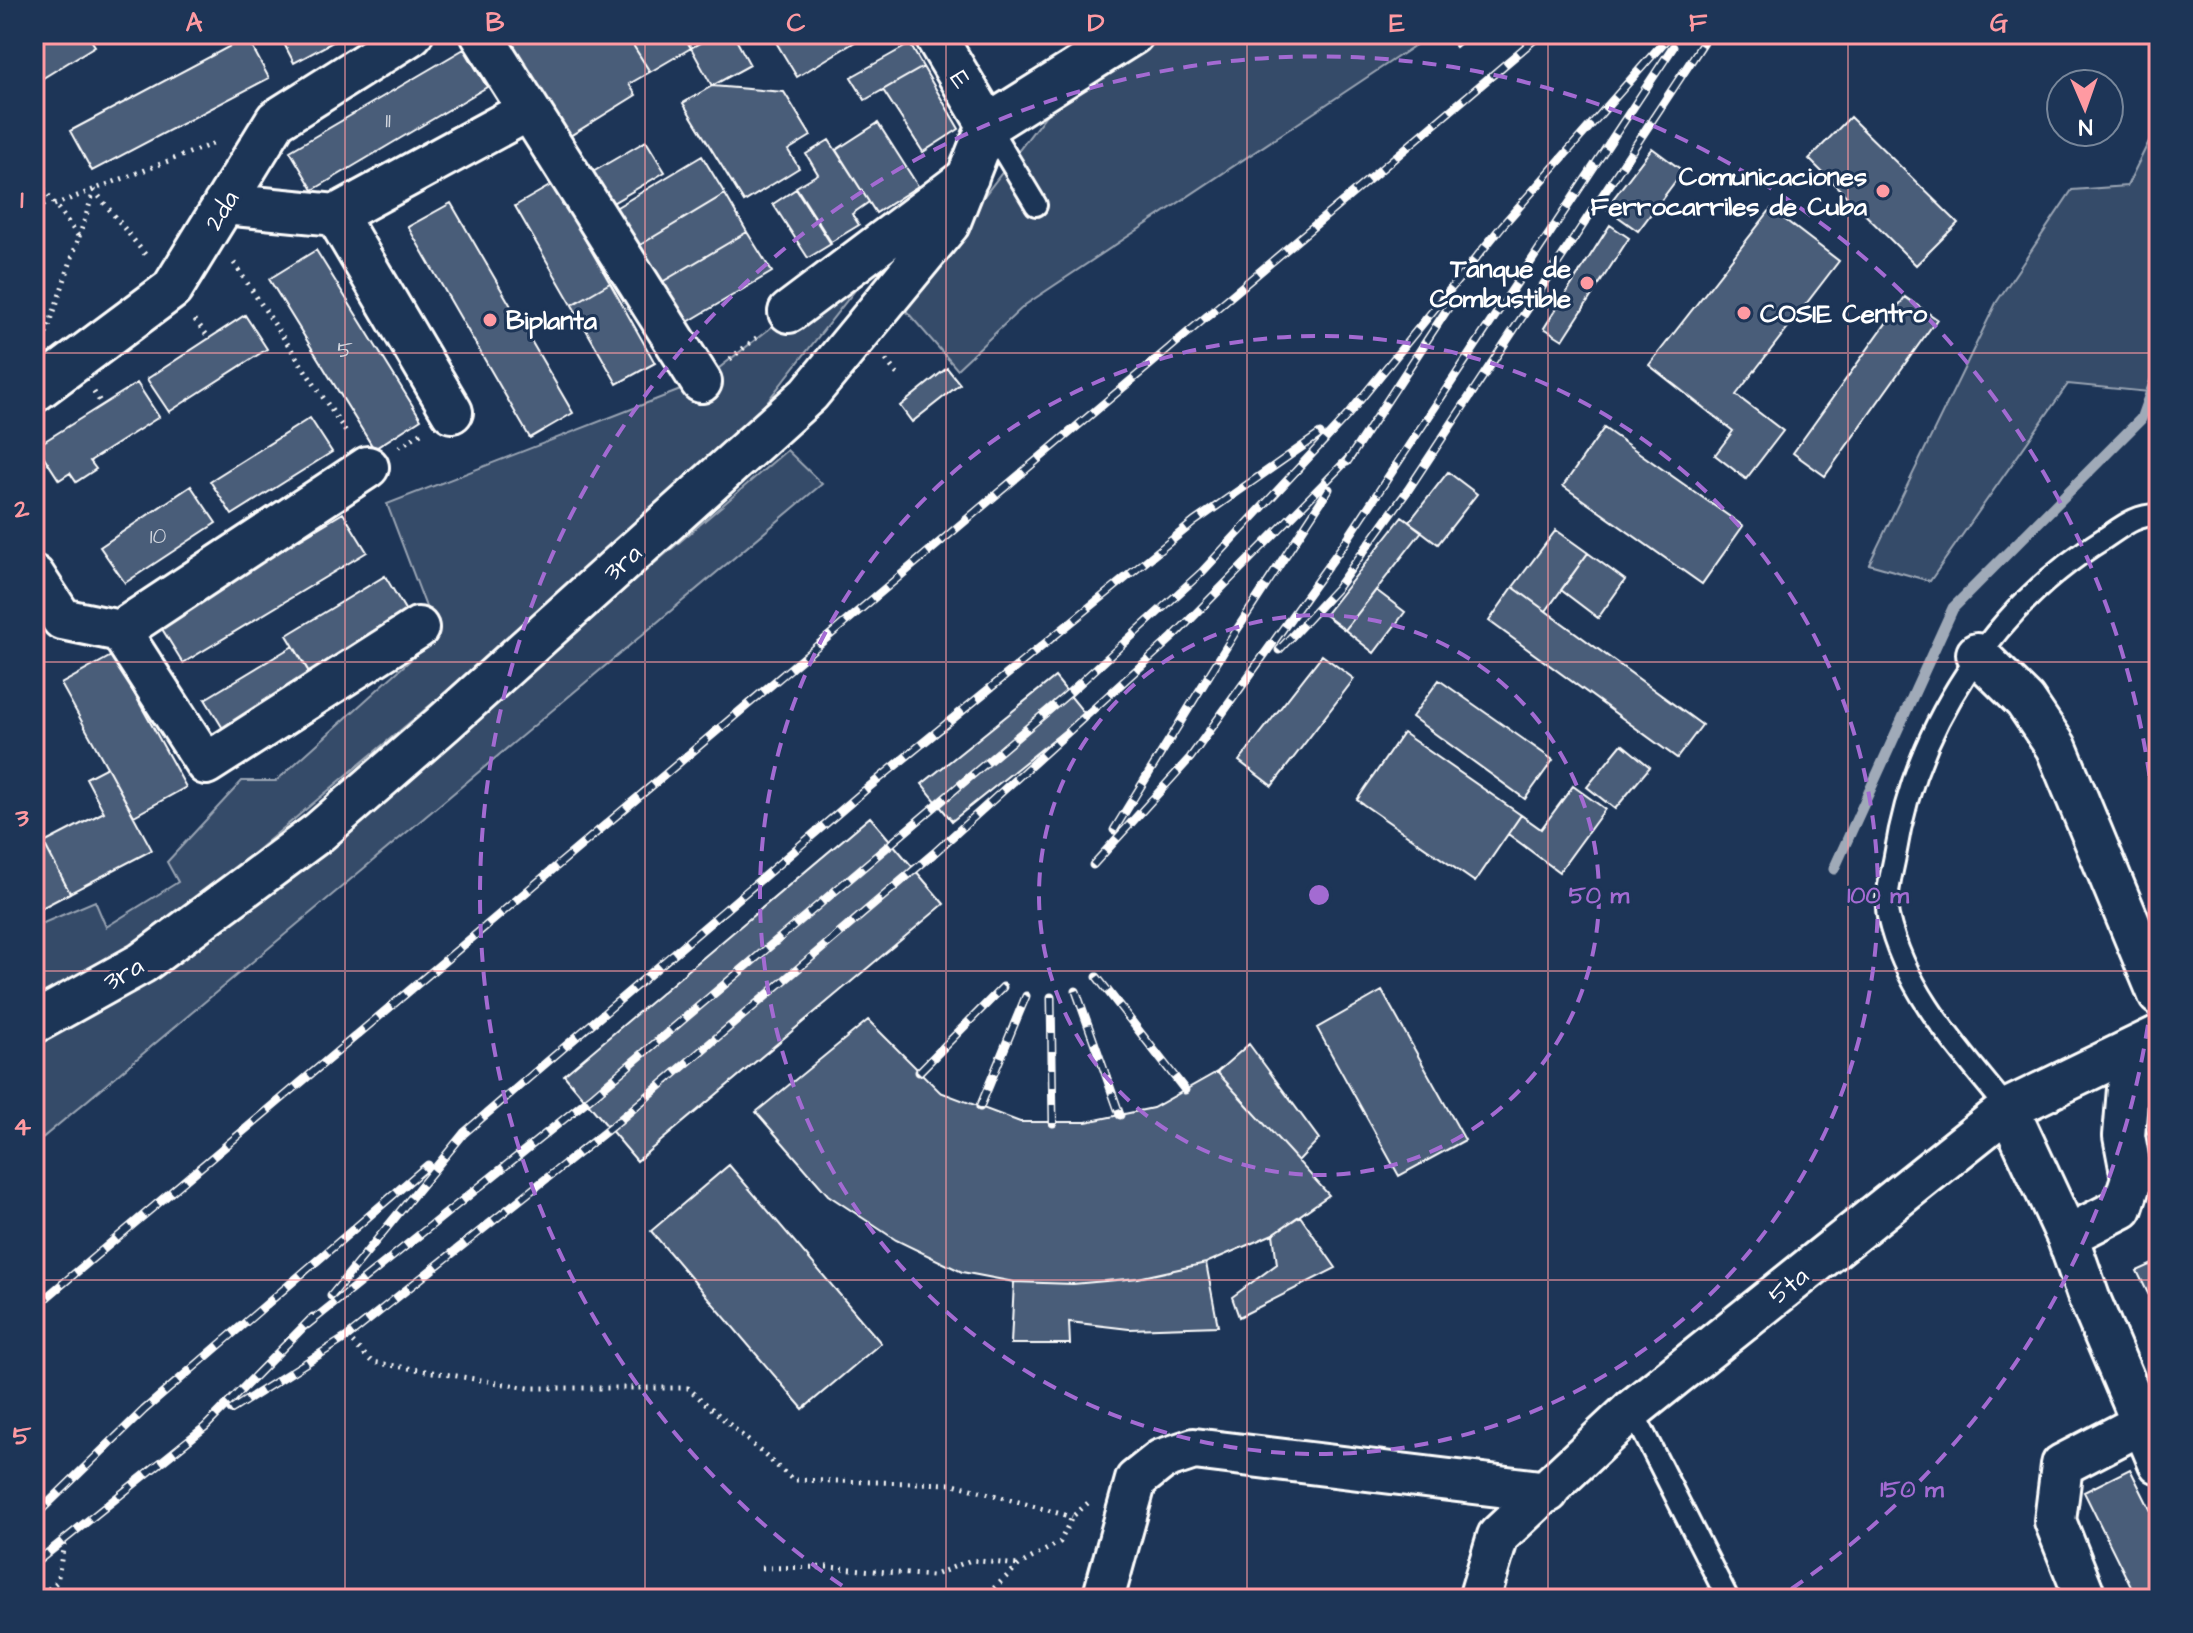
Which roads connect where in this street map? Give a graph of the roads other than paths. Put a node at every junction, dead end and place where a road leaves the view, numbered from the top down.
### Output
1 (412, 34) edge
2 (481, 34) edge
3 (934, 34) edge
4 (1133, 34) edge
5 (529, 110) junction
6 (988, 125) junction
7 (968, 177) junction
8 (224, 204) junction
9 (1036, 205) dead end
10 (336, 215) junction
11 (789, 312) road end
12 (701, 382) road end
13 (34, 392) edge
14 (452, 412) road end
15 (368, 467) road end
16 (2159, 515) edge
17 (34, 576) edge
18 (418, 628) dead end
19 (120, 631) junction
20 (1977, 654) junction
21 (2159, 995) edge
22 (34, 1023) edge
23 (2159, 1036) edge
24 (2159, 1048) edge
25 (2008, 1109) junction
26 (2067, 1236) junction
27 (1632, 1410) junction
28 (2150, 1420) edge
29 (2159, 1463) edge
30 (1548, 1492) junction
31 (1103, 1599) edge
32 (1479, 1599) edge
33 (1728, 1599) edge
34 (2086, 1599) edge

1 - 8 street, 2da
2 - 5 street
3 - 6 street, E
4 - 6 street
5 - 10 street
5 - 12 street
6 - 7 street, 3ra
6 - 9 lane
7 - 11 street
7 - 22 street, 3ra
8 - 10 street
8 - 13 street, 2da
10 - 14 street
15 - 19 street
16 - 20 lane
17 - 19 street
18 - 19 street
20 - 21 street
20 - 25 lane
23 - 25 street, 5ta
24 - 26 street
25 - 26 street
25 - 27 street, 5ta
26 - 28 street
27 - 30 street, 5ta
27 - 33 lane
28 - 29 street
28 - 34 street
30 - 31 street
30 - 32 street, 5ta

